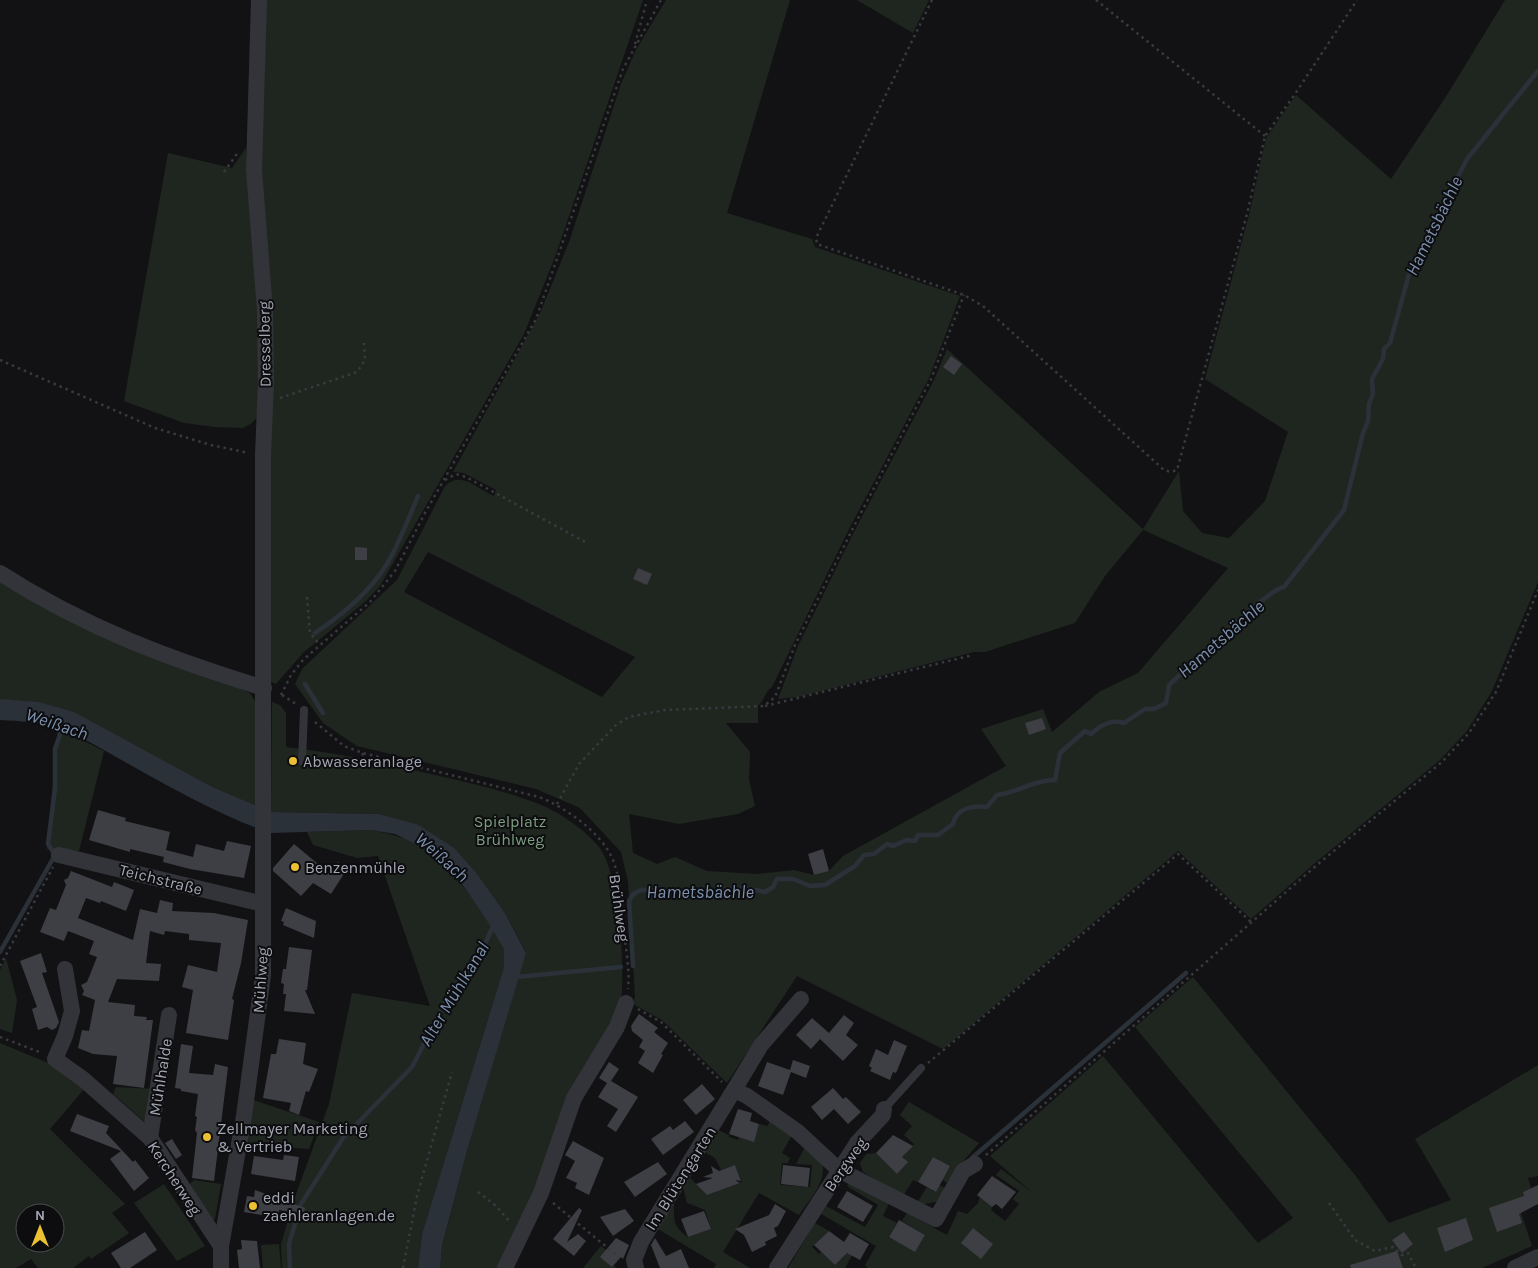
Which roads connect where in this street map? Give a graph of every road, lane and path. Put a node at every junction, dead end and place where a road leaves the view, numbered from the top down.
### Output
1 (259, 0) edge
2 (647, 0) edge
3 (661, 0) edge
4 (932, 0) edge
5 (1096, 0) edge
6 (1357, 0) edge
7 (634, 48) junction
8 (1264, 136) junction
9 (964, 295) junction
10 (364, 343) dead end
11 (0, 360) edge
12 (265, 404) junction
13 (263, 455) junction
14 (444, 481) junction
15 (587, 543) dead end
16 (0, 573) edge
17 (1538, 590) edge
18 (307, 597) dead end
19 (320, 645) junction
20 (973, 655) dead end
21 (264, 688) junction
22 (282, 695) junction
23 (764, 706) junction
24 (304, 710) junction
25 (363, 753) junction
26 (302, 761) dead end
27 (363, 768) dead end
28 (557, 804) junction
29 (59, 855) joint
30 (263, 904) junction
31 (1251, 922) junction
32 (0, 966) edge
33 (65, 970) dead end
34 (801, 998) dead end
35 (626, 1003) junction
36 (169, 1015) dead end
37 (0, 1038) edge
38 (54, 1059) junction
39 (921, 1068) joint
40 (452, 1072) dead end
41 (734, 1090) junction
42 (884, 1109) joint
43 (150, 1138) junction
44 (969, 1168) joint
45 (839, 1170) junction
46 (478, 1192) dead end
47 (541, 1193) junction
48 (1329, 1203) dead end
49 (521, 1235) junction
50 (221, 1246) junction
51 (1538, 1257) edge
52 (635, 1267) edge
53 (222, 1268) edge
54 (403, 1268) edge
55 (505, 1268) edge
56 (777, 1268) edge
57 (1416, 1268) edge
58 (1514, 1268) edge

1 - 12 street, Dresselberg
2 - 7 path
3 - 7 path
4 - 9 path
5 - 8 path
6 - 8 path
7 - 14 path
8 - 9 path
9 - 23 path
10 - 12 path
11 - 13 path
12 - 13 street, Dresselberg
13 - 21 street, Dresselberg
14 - 15 path
14 - 19 path
16 - 21 street
17 - 31 path
18 - 19 path
19 - 22 path
20 - 23 path
21 - 22 path, Brühlweg
21 - 30 street, Mühlweg
22 - 24 path, Brühlweg
23 - 28 path
24 - 25 path, Brühlweg
24 - 26 lane
25 - 27 path
25 - 28 path, Brühlweg
28 - 35 path, Brühlweg
29 - 30 street, Teichstraße
29 - 32 path
30 - 50 street, Mühlweg
31 - 39 path
31 - 44 path
33 - 38 street
34 - 41 street, Im Blütengarten
35 - 41 path
35 - 47 street
36 - 43 street, Mühlhalde
37 - 38 path
38 - 43 street, Kercherweg
39 - 42 lane, Bergweg
40 - 54 path
41 - 45 street
41 - 52 street, Im Blütengarten
42 - 45 street, Bergweg
43 - 50 street, Kercherweg
44 - 45 street
45 - 56 street, Bergweg
46 - 49 path
47 - 49 street
47 - 52 path
48 - 57 path
49 - 55 street
50 - 53 street, Mühlweg
51 - 58 street

